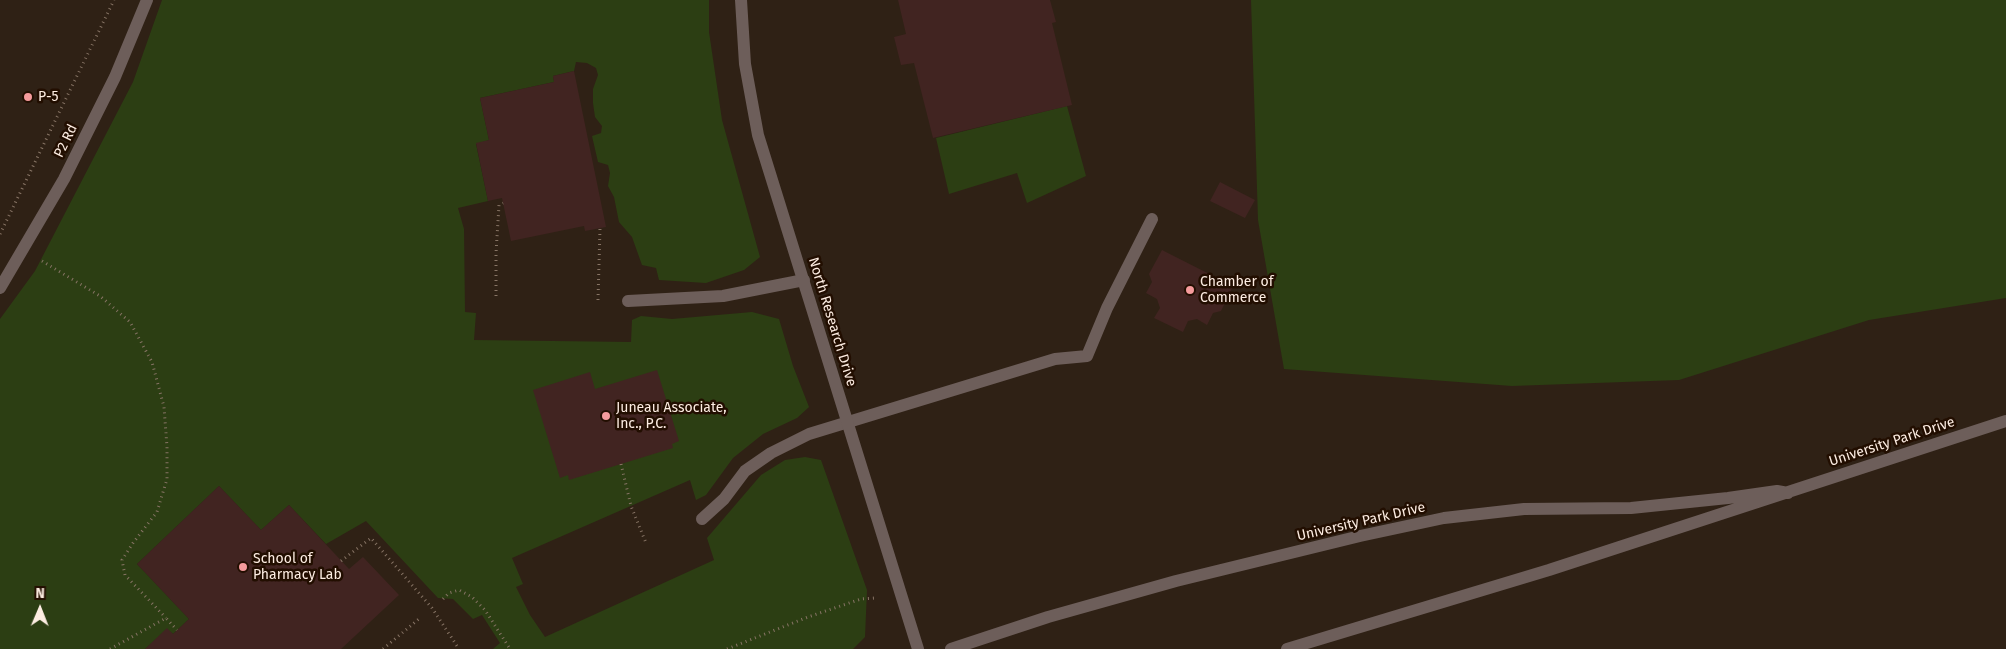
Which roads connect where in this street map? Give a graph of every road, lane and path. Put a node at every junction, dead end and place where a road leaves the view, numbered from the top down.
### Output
1 (114, 0) edge
2 (147, 0) edge
3 (741, 0) edge
4 (503, 203) dead end
5 (1152, 219) dead end
6 (600, 228) dead end
7 (0, 234) edge
8 (42, 260) dead end
9 (804, 280) junction
10 (0, 288) edge
11 (496, 296) dead end
12 (598, 300) dead end
13 (628, 301) dead end
14 (847, 421) junction
15 (2006, 421) edge
16 (621, 464) dead end
17 (1788, 493) junction
18 (702, 519) dead end
19 (646, 542) dead end
20 (341, 561) dead end
21 (875, 598) dead end
22 (443, 600) dead end
23 (166, 618) junction
24 (420, 618) dead end
25 (177, 630) dead end
26 (110, 649) edge
27 (383, 649) edge
28 (459, 649) edge
29 (510, 649) edge
30 (727, 649) edge
31 (918, 649) edge
32 (952, 649) edge
33 (1287, 649) edge

1 - 7 path
2 - 10 street, P2 Rd
3 - 9 street, North Research Drive
4 - 11 path
5 - 14 street
6 - 12 path
8 - 23 path
9 - 13 street
9 - 14 street, North Research Drive
14 - 18 street
14 - 31 street, North Research Drive
15 - 17 street, University Park Drive
16 - 19 path
17 - 32 street, University Park Drive
17 - 33 street, University Park Drive
20 - 28 path
21 - 30 path
22 - 29 path
23 - 25 path
23 - 26 path
24 - 27 path

